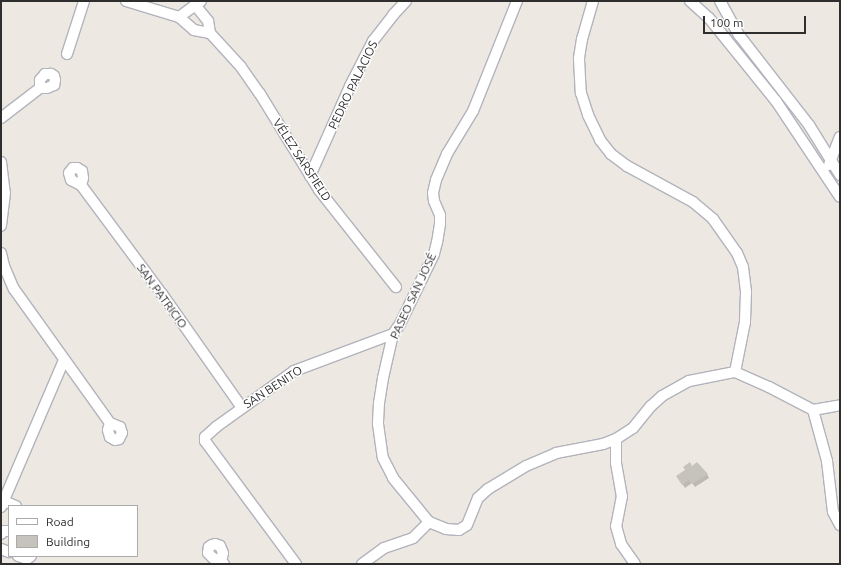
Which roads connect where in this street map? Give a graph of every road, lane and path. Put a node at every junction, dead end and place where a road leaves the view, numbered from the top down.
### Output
1 (84, 1) edge
2 (126, 1) edge
3 (406, 1) edge
4 (517, 1) edge
5 (593, 1) edge
6 (690, 1) edge
7 (720, 1) edge
8 (198, 3) edge
9 (179, 17) junction
10 (210, 33) junction
11 (67, 54) dead end
12 (40, 88) dead end
13 (1, 118) edge
14 (840, 137) edge
15 (831, 161) junction
16 (1, 162) edge
17 (824, 172) junction
18 (840, 175) edge
19 (310, 176) junction
20 (81, 185) dead end
21 (839, 194) edge
22 (1, 226) edge
23 (1, 253) edge
24 (5, 274) edge
25 (396, 287) dead end
26 (394, 334) junction
27 (64, 360) junction
28 (735, 372) junction
29 (840, 405) edge
30 (242, 408) junction
31 (813, 410) junction
32 (110, 423) dead end
33 (616, 439) junction
34 (4, 505) edge
35 (429, 522) junction
36 (840, 526) edge
37 (21, 557) edge
38 (30, 557) edge
39 (296, 564) edge
40 (362, 564) edge
41 (635, 564) edge

1 - 11 street
2 - 9 street
3 - 19 street, PEDRO PALACIOS
4 - 26 street, PASEO SAN JOSÉ
5 - 28 street
6 - 17 street
7 - 15 street
8 - 9 street
8 - 10 street, VÉLEZ SARSFIELD
9 - 10 street
10 - 19 street, VÉLEZ SARSFIELD
12 - 13 street
14 - 15 street
15 - 17 street
15 - 18 street
16 - 22 street
17 - 21 street
19 - 25 street, VÉLEZ SARSFIELD
20 - 30 street, SAN PATRICIO
23 - 24 street
24 - 27 street
26 - 30 street, SAN BENITO
26 - 35 street, PASEO SAN JOSÉ
27 - 32 street
27 - 34 street
28 - 31 street
28 - 33 street
29 - 31 street
30 - 39 street, SAN BENITO
31 - 36 street
33 - 35 street
33 - 41 street
35 - 40 street
37 - 38 street

